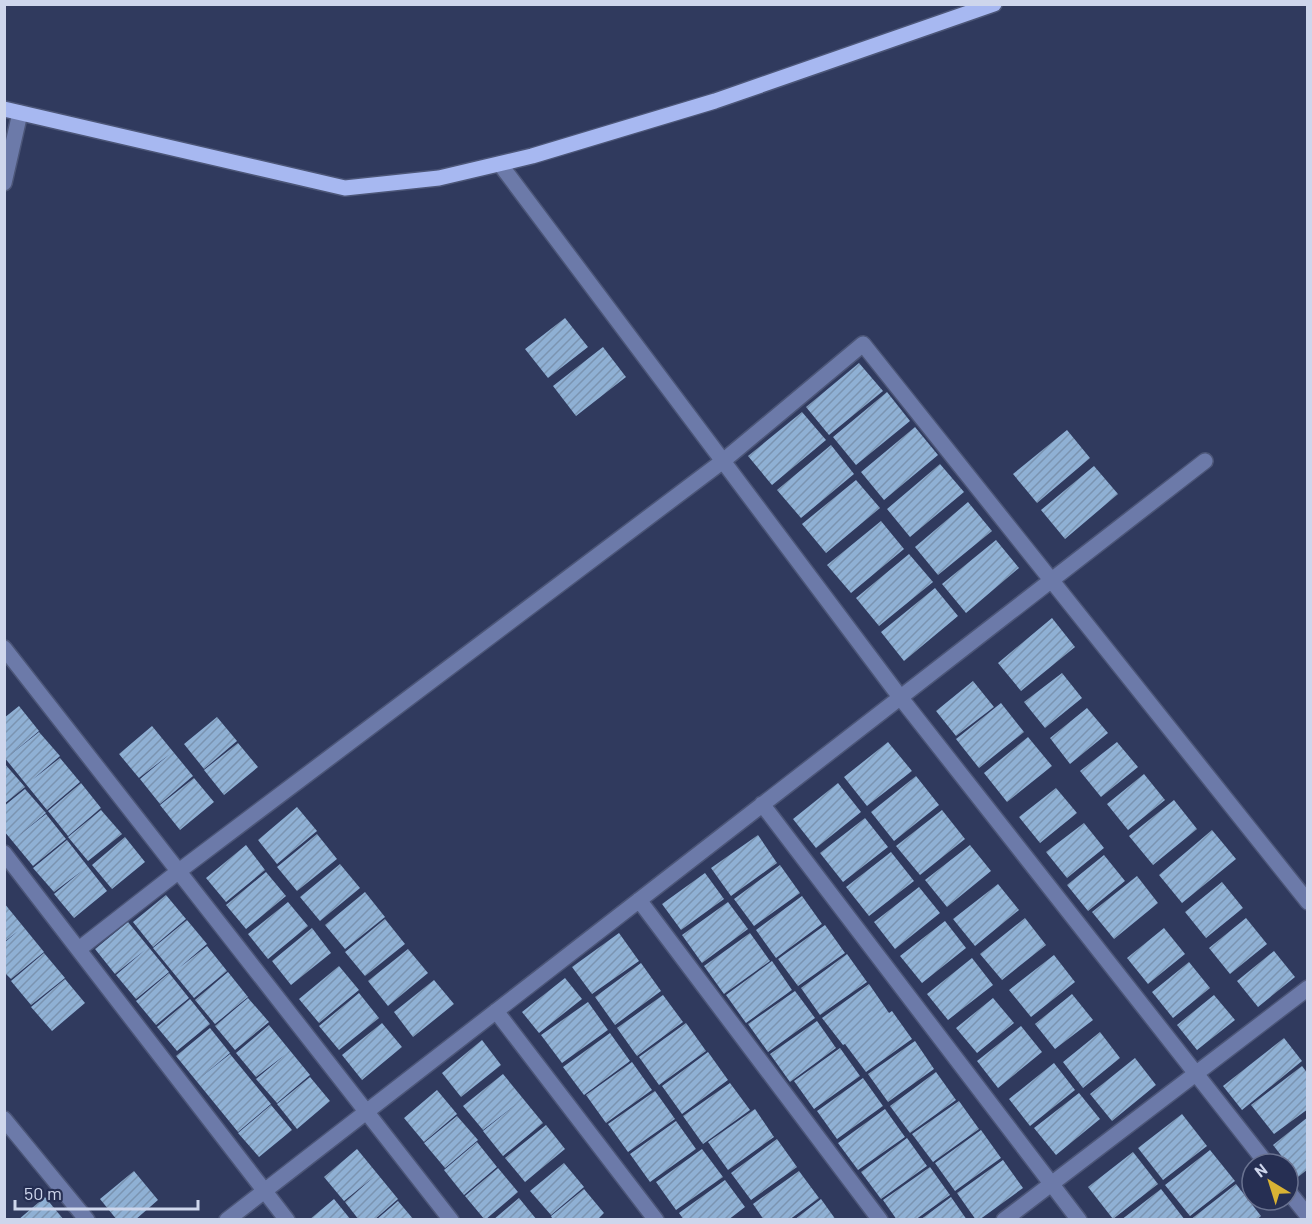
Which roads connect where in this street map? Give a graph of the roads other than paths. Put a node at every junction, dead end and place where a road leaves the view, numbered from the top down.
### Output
1 (994, 4) edge
2 (4, 109) edge
3 (20, 112) junction
4 (500, 164) junction
5 (4, 183) edge
6 (723, 461) junction
7 (1204, 461) dead end
8 (1052, 580) junction
9 (4, 648) edge
10 (900, 697) junction
11 (762, 804) junction
12 (4, 853) edge
13 (179, 871) junction
14 (639, 900) junction
15 (1308, 902) edge
16 (79, 949) junction
17 (1308, 988) edge
18 (496, 1011) junction
19 (1196, 1074) junction
20 (366, 1112) junction
21 (4, 1119) edge
22 (1258, 1152) edge
23 (1051, 1183) junction
24 (265, 1190) junction
25 (87, 1220) edge
26 (227, 1220) edge
27 (287, 1220) edge
28 (452, 1220) edge
29 (656, 1220) edge
30 (880, 1220) edge
31 (1004, 1220) edge
32 (1079, 1220) edge

1 - 4 main road
2 - 3 main road
3 - 4 main road
3 - 5 street
4 - 6 street
6 - 8 street
6 - 10 street
6 - 13 street
7 - 8 street
8 - 10 street
8 - 15 street
9 - 13 street
10 - 11 street
10 - 19 street
11 - 14 street
11 - 23 street
12 - 16 street
13 - 16 street
13 - 20 street
14 - 18 street
14 - 30 street
16 - 24 street
17 - 19 street
18 - 20 street
18 - 29 street
19 - 22 street
19 - 23 street
20 - 24 street
20 - 28 street
21 - 25 street
23 - 31 street
23 - 32 street
24 - 26 street
24 - 27 street

